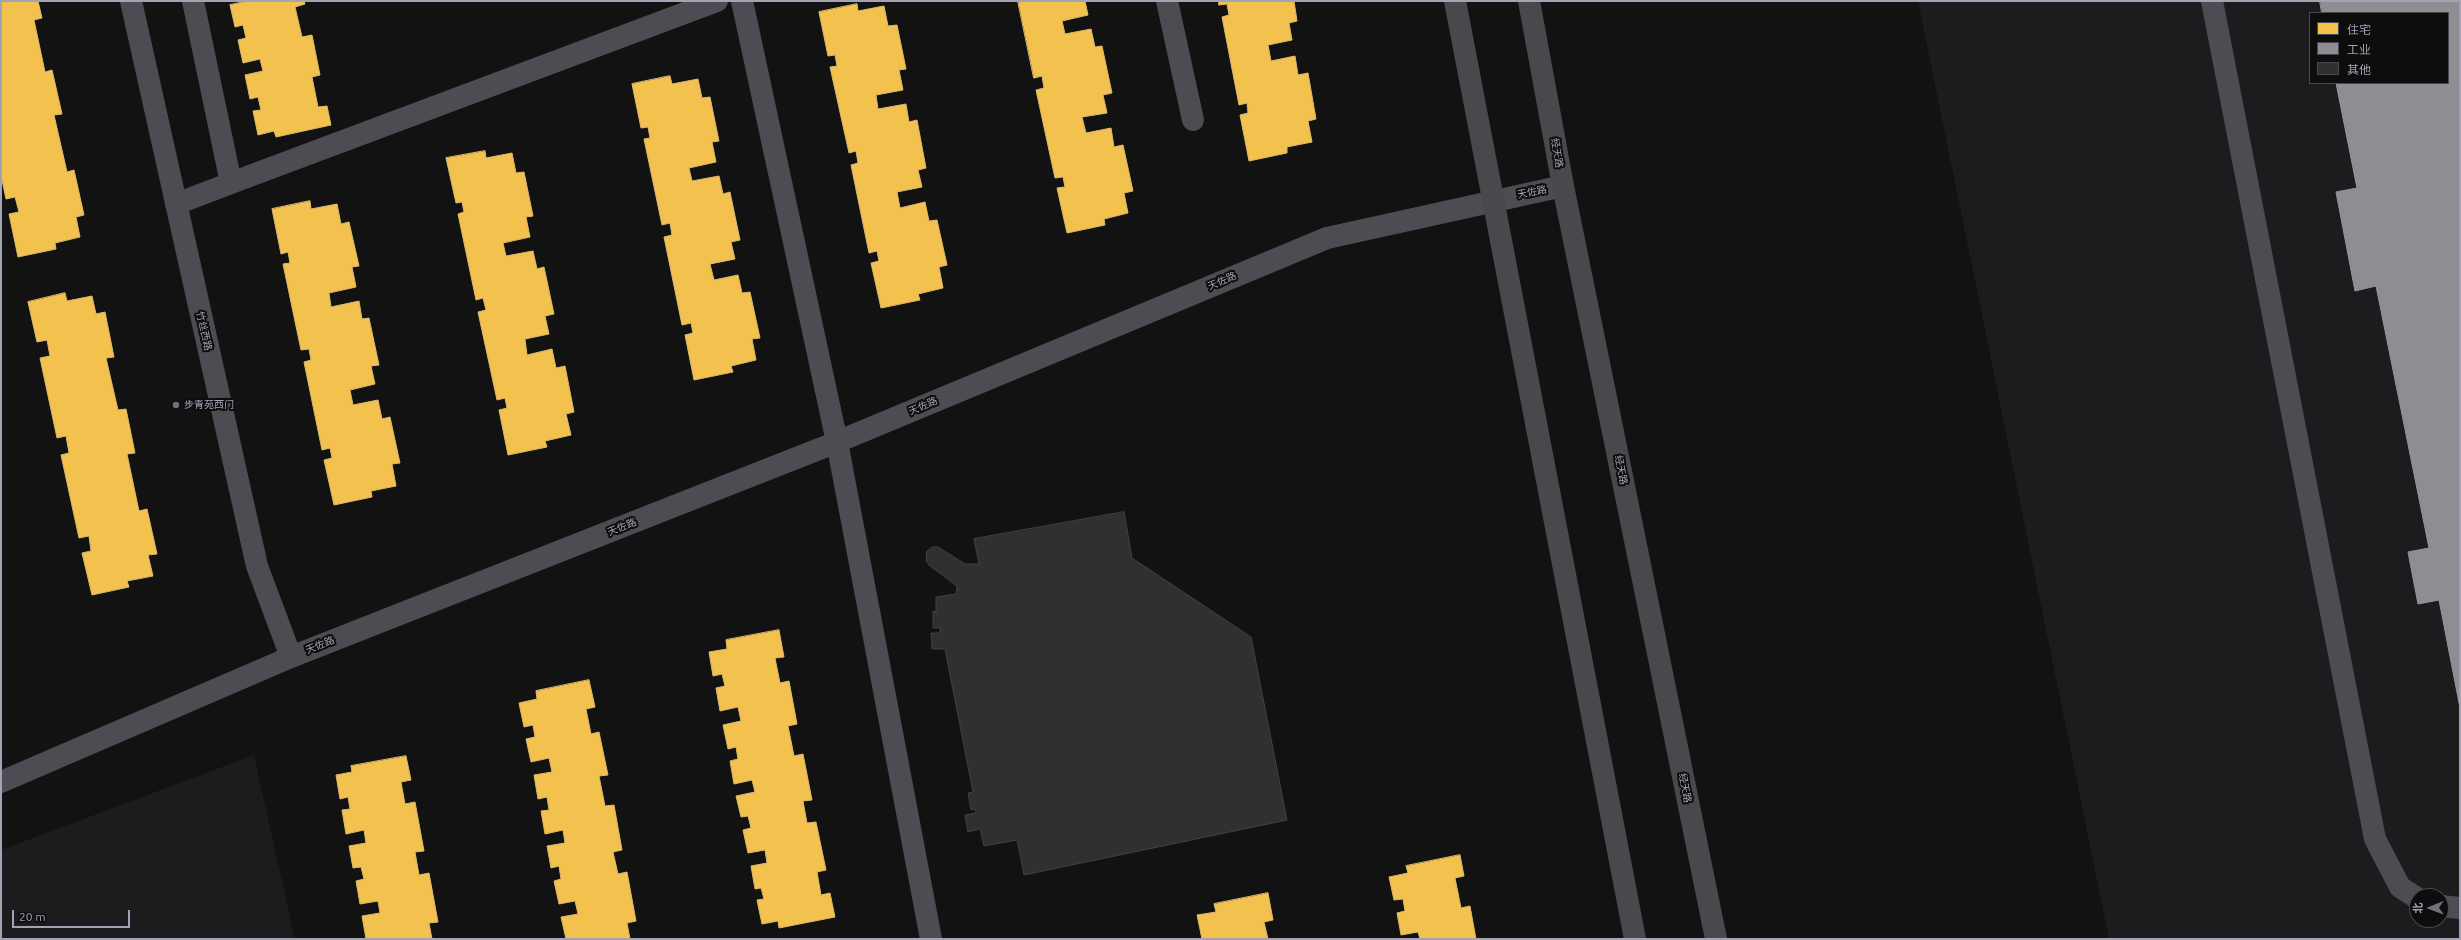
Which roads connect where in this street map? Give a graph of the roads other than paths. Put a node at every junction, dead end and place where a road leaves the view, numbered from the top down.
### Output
1 (131, 1) edge
2 (193, 1) edge
3 (717, 1) edge
4 (742, 1) edge
5 (1167, 1) edge
6 (1455, 1) edge
7 (1530, 1) edge
8 (2212, 1) edge
9 (1193, 120) dead end
10 (231, 183) junction
11 (1563, 186) junction
12 (1493, 200) junction
13 (176, 204) junction
14 (837, 442) junction
15 (291, 657) junction
16 (1, 782) edge
17 (2409, 893) edge
18 (2449, 907) edge
19 (2460, 908) edge
20 (931, 939) edge
21 (1635, 939) edge
22 (1716, 939) edge

1 - 13 street, 竹丝西路
2 - 10 street
3 - 10 street
4 - 14 street
5 - 9 street
6 - 12 main road
7 - 11 main road, 经天路
8 - 17 street
10 - 13 street
11 - 12 street, 天佐路
11 - 22 main road, 经天路
12 - 14 street, 天佐路
12 - 21 main road
13 - 15 street, 竹丝西路
14 - 15 street, 天佐路
14 - 20 street
15 - 16 street, 天佐路
18 - 19 street

